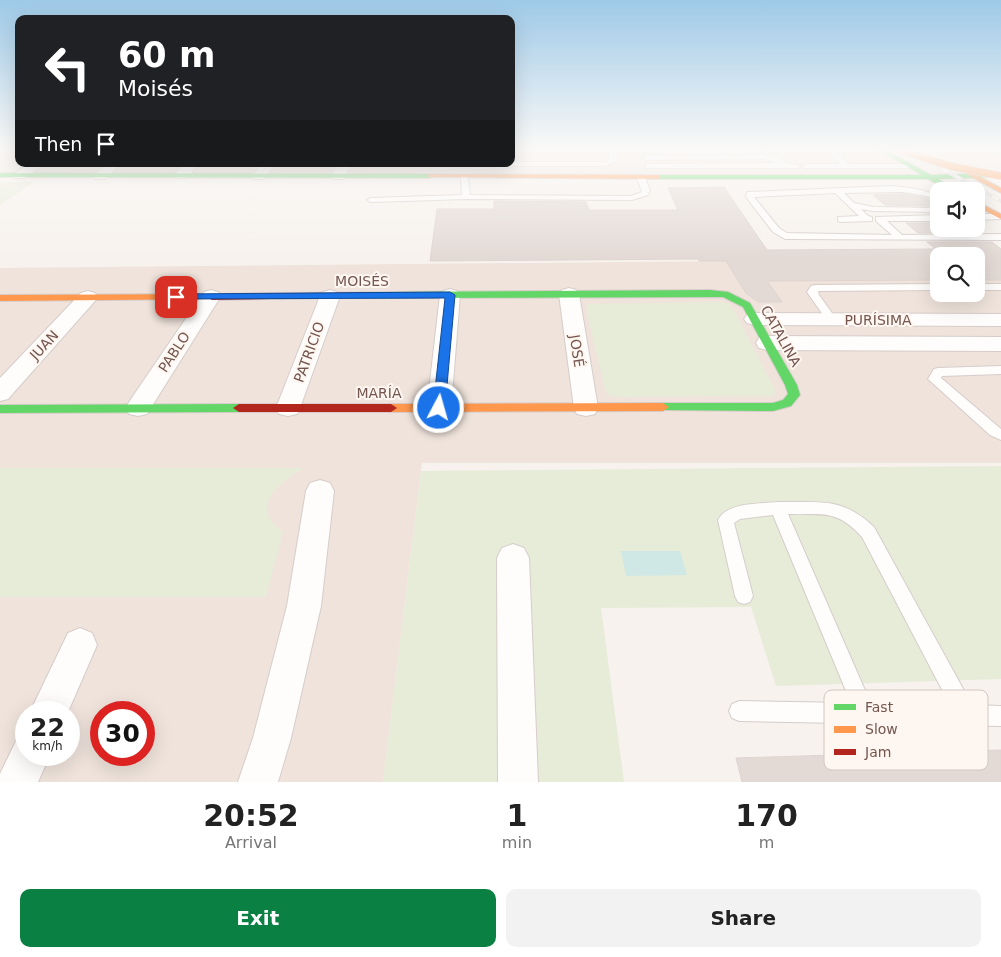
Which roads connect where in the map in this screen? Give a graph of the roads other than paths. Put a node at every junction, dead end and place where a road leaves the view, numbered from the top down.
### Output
1 (465, 185) edge
2 (644, 185) edge
3 (980, 185) edge
4 (998, 188) edge
5 (837, 191) junction
6 (930, 195) edge
7 (466, 197) junction
8 (371, 200) dead end
9 (852, 205) junction
10 (985, 208) edge
11 (930, 210) edge
12 (985, 217) edge
13 (1001, 217) edge
14 (930, 218) edge
15 (841, 219) dead end
16 (866, 219) junction
17 (879, 219) junction
18 (1001, 237) edge
19 (900, 238) junction
20 (930, 287) edge
21 (985, 287) edge
22 (1001, 287) edge
23 (569, 294) junction
24 (725, 294) joint
25 (450, 295) junction
26 (211, 296) junction
27 (330, 296) junction
28 (88, 297) junction
29 (0, 298) edge
30 (754, 319) junction
31 (832, 320) junction
32 (1001, 320) edge
33 (767, 342) junction
34 (850, 343) junction
35 (1001, 344) edge
36 (998, 373) edge
37 (0, 393) edge
38 (788, 404) joint
39 (138, 408) junction
40 (288, 408) junction
41 (439, 408) junction
42 (586, 408) junction
43 (0, 409) edge
44 (1001, 435) edge
45 (320, 491) dead end
46 (778, 508) junction
47 (513, 558) dead end
48 (744, 596) dead end
49 (80, 645) dead end
50 (855, 690) edge
51 (953, 690) edge
52 (54, 701) edge
53 (739, 711) dead end
54 (824, 713) edge
55 (988, 716) edge
56 (1001, 716) edge
57 (25, 766) edge
58 (17, 782) edge
59 (258, 782) edge
60 (518, 782) edge

1 - 7 lane
2 - 7 lane
3 - 4 main road
5 - 6 lane
5 - 9 lane
5 - 19 lane
7 - 8 lane
9 - 11 lane
9 - 16 lane
10 - 13 main road
12 - 13 lane
14 - 17 lane
15 - 16 lane
16 - 17 lane
17 - 19 lane
18 - 19 lane
20 - 31 lane
21 - 22 lane
23 - 24 main road, MOISÉS
23 - 25 main road, MOISÉS
23 - 42 street, JOSÉ
24 - 30 main road, CATALINA
25 - 27 main road, MOISÉS
25 - 41 street
26 - 27 main road, MOISÉS
26 - 28 main road, MOISÉS
26 - 39 street, PABLO
27 - 40 street, PATRICIO
28 - 29 main road, MOISÉS
28 - 37 street, JUAN
30 - 31 street, PURÍSIMA
30 - 33 main road, CATALINA
31 - 32 street, PURÍSIMA
31 - 34 street
33 - 34 street, PURÍSIMA
33 - 38 main road, CATALINA
34 - 35 street, PURÍSIMA
36 - 44 lane
38 - 42 main road, MARÍA
39 - 40 main road, MARÍA
39 - 43 main road, MARÍA
40 - 41 main road, MARÍA
41 - 42 main road, MARÍA
45 - 59 street
46 - 48 lane
46 - 50 lane
46 - 51 lane
47 - 60 street
49 - 52 street
53 - 54 lane
55 - 56 lane
57 - 58 street

